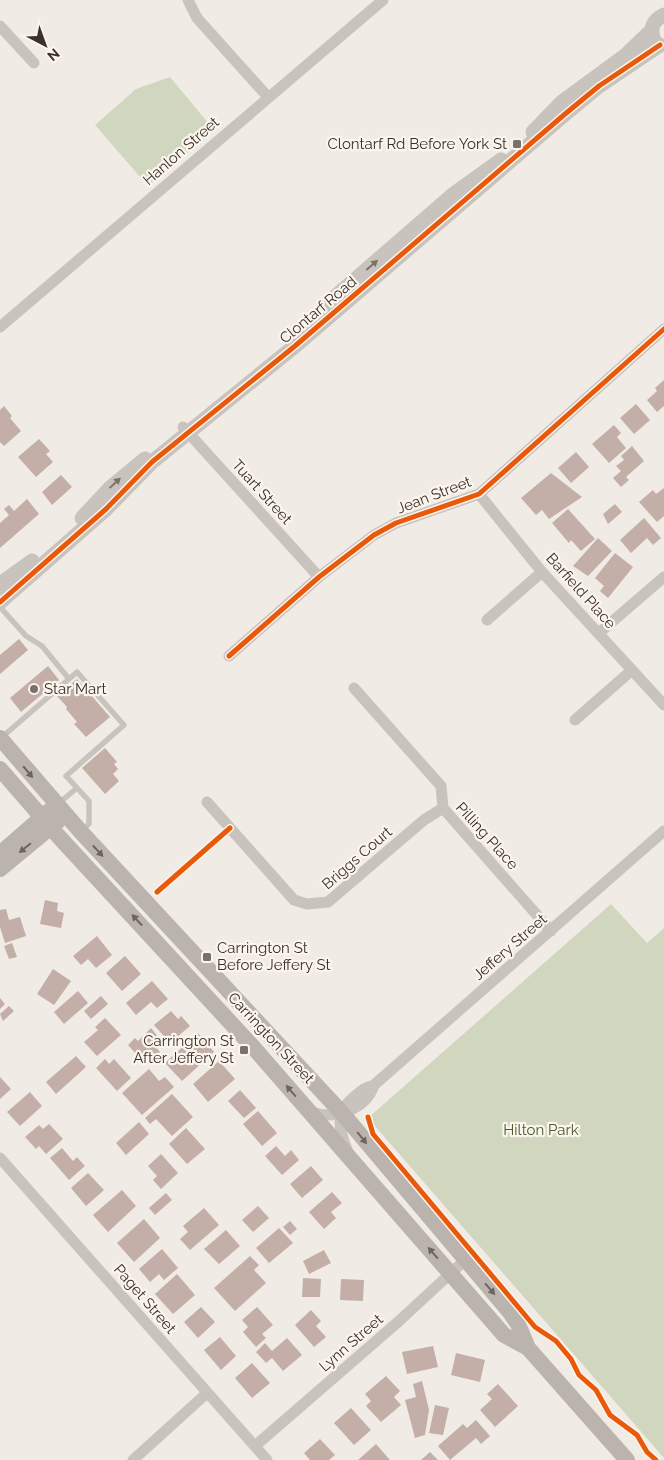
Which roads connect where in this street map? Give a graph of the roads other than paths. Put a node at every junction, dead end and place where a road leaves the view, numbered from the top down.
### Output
1 (188, 0) edge
2 (383, 0) edge
3 (664, 15) edge
4 (0, 26) edge
5 (652, 32) junction
6 (662, 46) edge
7 (34, 63) dead end
8 (268, 97) junction
9 (0, 327) edge
10 (664, 329) edge
11 (185, 430) junction
12 (479, 494) junction
13 (542, 572) junction
14 (664, 576) edge
15 (319, 578) junction
16 (0, 584) edge
17 (0, 602) edge
18 (0, 607) edge
19 (487, 620) dead end
20 (599, 633) junction
21 (229, 656) dead end
22 (632, 670) junction
23 (69, 679) junction
24 (354, 688) dead end
25 (664, 705) edge
26 (575, 720) dead end
27 (0, 738) edge
28 (0, 769) edge
29 (77, 788) junction
30 (207, 802) dead end
31 (443, 808) junction
32 (61, 810) junction
33 (46, 823) junction
34 (664, 831) edge
35 (80, 832) junction
36 (0, 854) edge
37 (0, 869) edge
38 (551, 931) junction
39 (307, 1109) junction
40 (342, 1113) junction
41 (0, 1158) edge
42 (350, 1159) junction
43 (465, 1260) junction
44 (450, 1273) junction
45 (528, 1348) junction
46 (207, 1393) junction
47 (255, 1446) junction
48 (133, 1460) edge
49 (267, 1460) edge
50 (627, 1460) edge

1 - 8 street
2 - 8 street, Hanlon Street
3 - 5 street, Clontarf Road
4 - 7 street
5 - 6 street
11 -> 5 street, Clontarf Road
6 - 11 street, Clontarf Road
8 - 9 street, Hanlon Street
10 - 12 street, Jean Street
11 - 15 street, Tuart Street
16 -> 11 street, Clontarf Road
11 - 17 street, Clontarf Road
12 - 13 street, Barfield Place
12 - 15 street, Jean Street
13 - 19 street
13 - 20 street, Barfield Place
14 - 20 street
15 - 21 street, Jean Street
18 - 23 lane
20 - 22 street, Barfield Place
22 - 25 street, Barfield Place
22 - 26 street
23 - 27 lane
23 - 29 lane
24 - 31 street, Pilling Place
27 -> 32 main road, Carrington Street
28 - 33 main road, Carrington Street
29 - 32 lane
29 - 35 lane
30 - 31 street, Briggs Court
31 - 38 street, Pilling Place
32 - 33 main road
32 - 35 main road, Carrington Street
33 - 36 main road
33 -> 37 main road
39 -> 33 main road, Carrington Street
34 - 38 street, Jeffery Street
35 -> 40 main road, Carrington Street
38 - 40 street, Jeffery Street
39 - 40 street
39 - 42 main road, Carrington Street
40 - 42 street
40 -> 43 main road, Carrington Street
41 - 46 street, Paget Street
44 -> 42 main road, Carrington Street
43 - 44 street, Lynn Street
43 -> 45 main road, Carrington Street
44 - 45 main road, Carrington Street
44 - 47 street, Lynn Street
45 - 50 main road, Carrington Street
46 - 47 street, Paget Street
46 - 48 street
47 - 49 street, Paget Street

